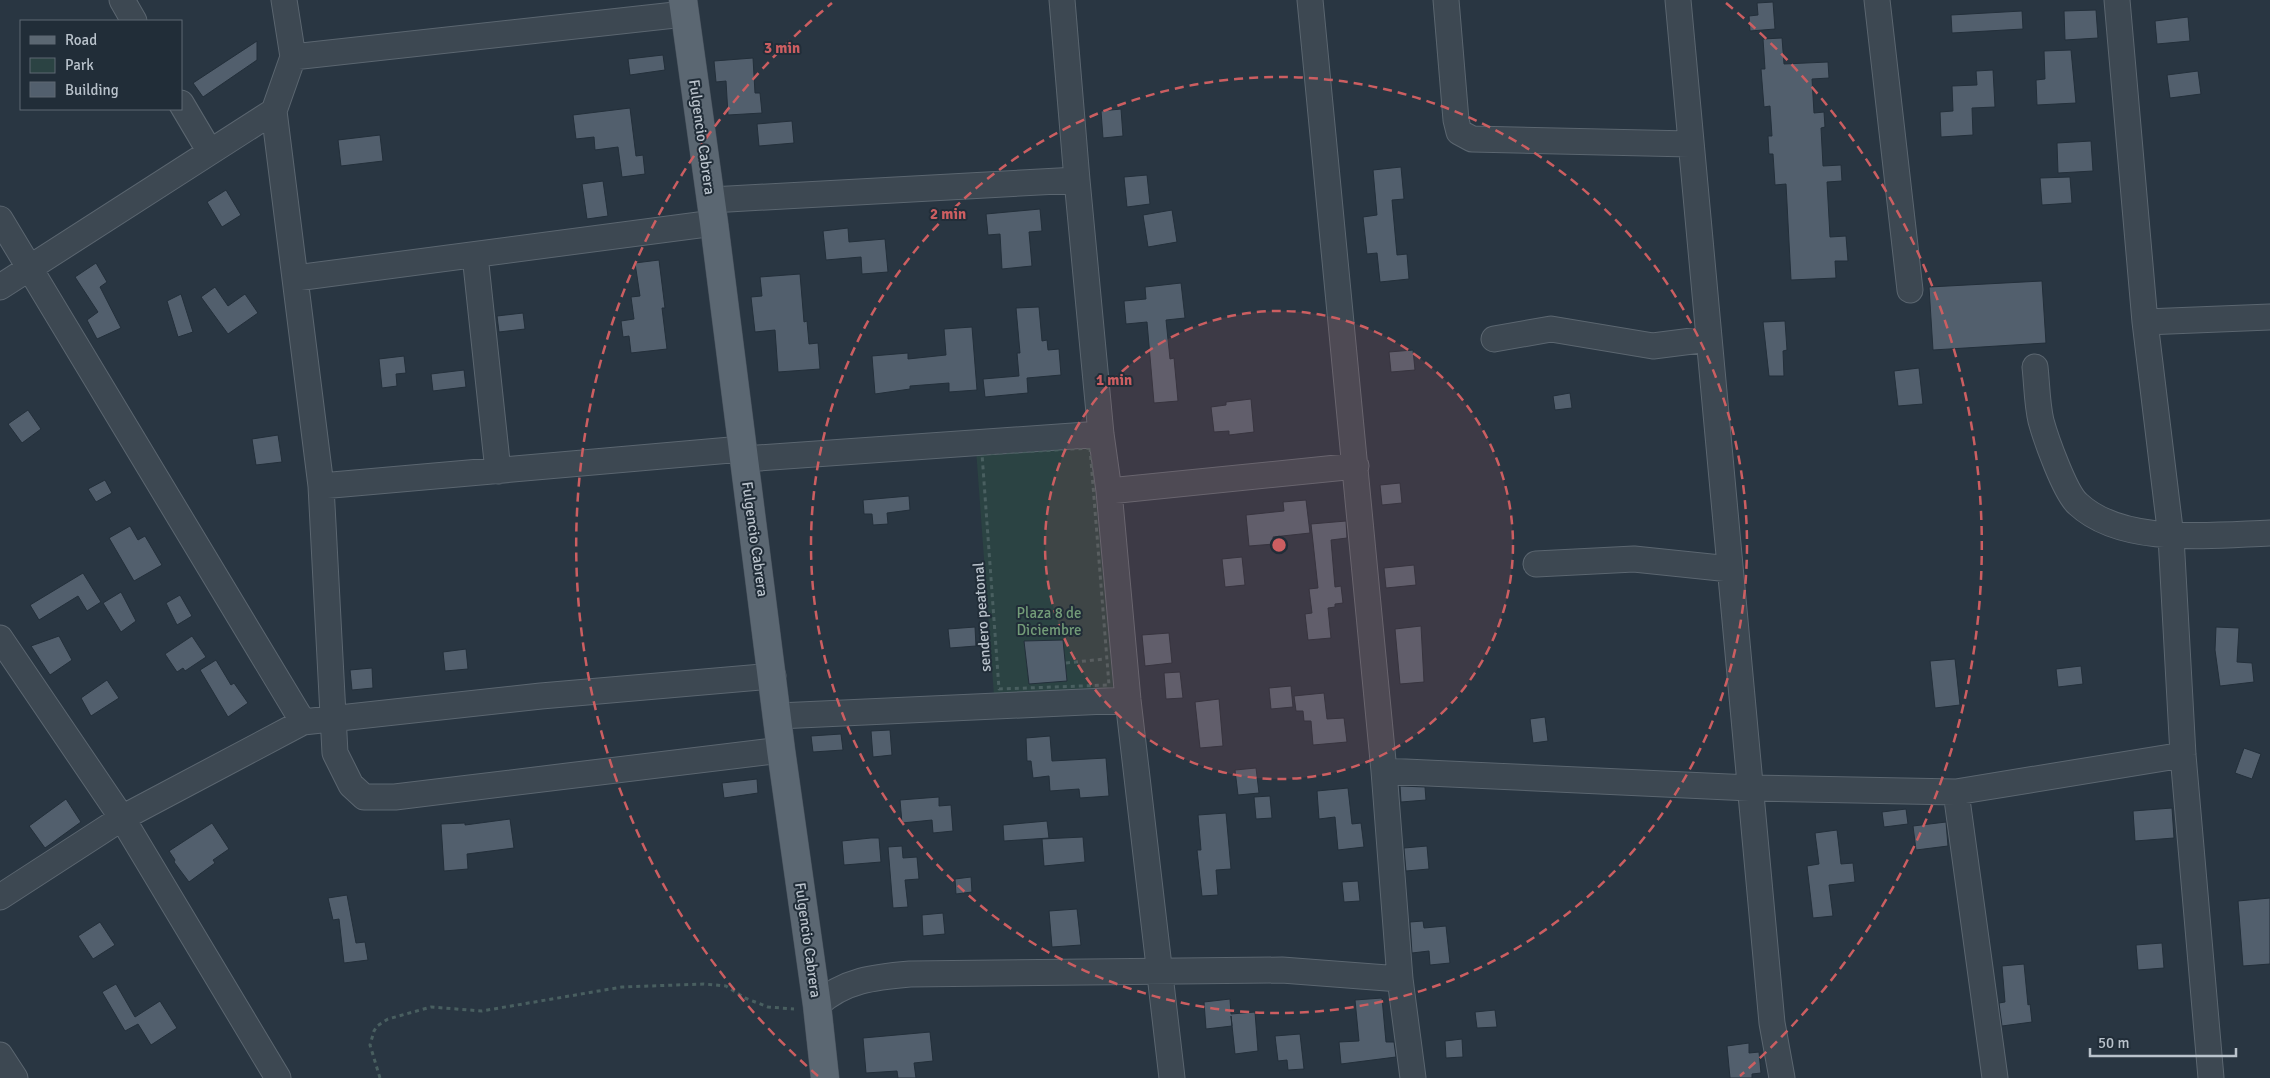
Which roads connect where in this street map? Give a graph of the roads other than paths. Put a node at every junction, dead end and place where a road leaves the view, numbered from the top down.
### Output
1 (122, 0) edge
2 (284, 0) edge
3 (1062, 0) edge
4 (1310, 0) edge
5 (1446, 0) edge
6 (1678, 0) edge
7 (1877, 0) edge
8 (2117, 0) edge
9 (683, 7) edge
10 (133, 20) edge
11 (293, 57) junction
12 (182, 105) edge
13 (274, 111) junction
14 (1690, 144) junction
15 (210, 152) junction
16 (1077, 180) junction
17 (712, 211) junction
18 (0, 219) edge
19 (475, 255) junction
20 (31, 268) junction
21 (296, 278) junction
22 (0, 287) edge
23 (1910, 290) dead end
24 (2270, 317) edge
25 (2145, 322) junction
26 (1494, 339) dead end
27 (1708, 339) junction
28 (2035, 367) dead end
29 (1101, 434) junction
30 (743, 454) junction
31 (1356, 466) junction
32 (498, 471) junction
33 (321, 486) junction
34 (1109, 491) junction
35 (2270, 533) edge
36 (2171, 537) junction
37 (1536, 564) dead end
38 (1730, 569) junction
39 (0, 638) edge
40 (773, 676) junction
41 (1128, 700) junction
42 (778, 716) junction
43 (332, 719) junction
44 (303, 722) junction
45 (781, 750) junction
46 (2183, 755) junction
47 (1384, 771) junction
48 (1750, 788) junction
49 (1956, 792) junction
50 (122, 818) junction
51 (0, 897) edge
52 (1159, 972) junction
53 (1400, 979) junction
54 (817, 1005) junction
55 (0, 1055) edge
56 (15, 1078) edge
57 (278, 1078) edge
58 (825, 1078) edge
59 (1172, 1078) edge
60 (1413, 1078) edge
61 (1782, 1078) edge
62 (1995, 1078) edge
63 (2211, 1078) edge

1 - 10 street
2 - 11 street
3 - 16 street
4 - 31 street
5 - 14 street
6 - 14 street
7 - 23 street
8 - 25 street
9 - 11 street
9 - 17 main road, Fulgencio Cabrera
11 - 13 street
12 - 15 street
13 - 15 street
13 - 21 street
14 - 27 street
15 - 20 street
16 - 17 street
16 - 29 street
17 - 19 street
17 - 30 main road, Fulgencio Cabrera
18 - 20 street
19 - 21 street
19 - 32 street
20 - 22 street
20 - 44 street
21 - 33 street
24 - 25 street
25 - 36 street
26 - 27 street
27 - 38 street
28 - 36 street
29 - 30 street
29 - 34 street
30 - 32 street
30 - 40 main road, Fulgencio Cabrera
31 - 34 street
31 - 47 street
32 - 33 street
33 - 43 street
34 - 41 street
35 - 36 street
36 - 46 street
37 - 38 street
38 - 48 street
39 - 50 street
40 - 42 main road, Fulgencio Cabrera
40 - 43 street
41 - 42 street
41 - 52 street
42 - 45 main road, Fulgencio Cabrera
43 - 44 street
43 - 45 street
44 - 50 street
45 - 54 main road, Fulgencio Cabrera
46 - 49 street
46 - 63 street
47 - 48 street
47 - 53 street
48 - 49 street
48 - 61 street
49 - 62 street
50 - 51 street
50 - 57 street
52 - 53 street
52 - 54 street
52 - 59 street
53 - 60 street
54 - 58 main road, Fulgencio Cabrera
55 - 56 street

